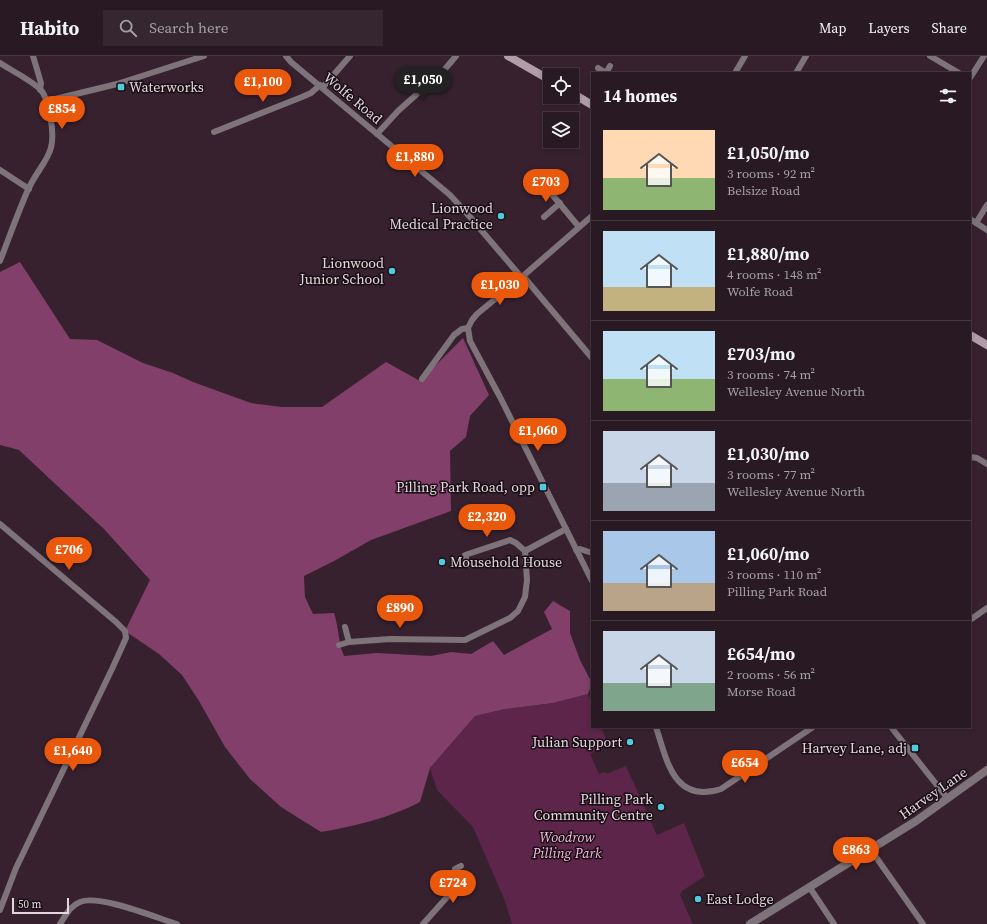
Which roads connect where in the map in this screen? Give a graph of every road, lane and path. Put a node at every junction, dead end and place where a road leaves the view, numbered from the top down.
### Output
1 (32, 56) edge
2 (201, 56) edge
3 (286, 56) edge
4 (350, 56) edge
5 (456, 56) edge
6 (508, 56) edge
7 (745, 56) edge
8 (806, 56) edge
9 (930, 56) edge
10 (984, 56) edge
11 (0, 63) edge
12 (610, 66) dead end
13 (598, 68) dead end
14 (604, 72) edge
15 (607, 72) edge
16 (736, 72) edge
17 (797, 72) edge
18 (957, 72) edge
19 (543, 76) edge
20 (971, 76) edge
21 (321, 86) junction
22 (40, 90) junction
23 (579, 97) edge
24 (47, 101) junction
25 (591, 104) edge
26 (214, 132) dead end
27 (377, 134) junction
28 (0, 170) edge
29 (545, 186) dead end
30 (29, 189) junction
31 (560, 204) junction
32 (987, 205) edge
33 (544, 217) dead end
34 (591, 217) edge
35 (971, 220) edge
36 (976, 223) junction
37 (579, 227) junction
38 (987, 230) edge
39 (0, 261) edge
40 (523, 277) junction
41 (468, 328) junction
42 (971, 336) edge
43 (987, 345) edge
44 (591, 348) edge
45 (587, 352) junction
46 (591, 357) edge
47 (422, 379) dead end
48 (971, 457) edge
49 (987, 464) edge
50 (0, 524) edge
51 (566, 529) junction
52 (576, 550) junction
53 (525, 551) junction
54 (591, 553) edge
55 (468, 565) dead end
56 (591, 579) edge
57 (987, 608) edge
58 (971, 619) edge
59 (345, 628) dead end
60 (349, 642) junction
61 (339, 645) dead end
62 (656, 728) edge
63 (812, 728) edge
64 (892, 728) edge
65 (987, 770) edge
66 (948, 799) junction
67 (871, 850) junction
68 (449, 872) dead end
69 (810, 888) junction
70 (0, 910) edge
71 (60, 924) edge
72 (177, 924) edge
73 (424, 924) edge
74 (750, 924) edge
75 (834, 924) edge
76 (922, 924) edge

1 - 22 street
2 - 24 street
3 - 21 street, Wolfe Road
4 - 21 street
5 - 27 street
6 - 19 main road
7 - 16 street
8 - 17 street
9 - 18 street
10 - 20 street
11 - 22 street
12 - 15 street
13 - 14 street
21 - 26 street
21 - 27 street, Wolfe Road
22 - 24 street
23 - 25 main road
24 - 30 street
27 - 40 street, Wolfe Road
28 - 30 street
29 - 31 street
30 - 39 street
31 - 33 street
31 - 37 street
32 - 36 street
34 - 37 street
35 - 36 street
36 - 38 street
37 - 40 street
40 - 41 street
40 - 45 street, Wolfe Road
41 - 47 street
41 - 51 street
42 - 43 main road
44 - 45 street
45 - 46 street, Wolfe Road
48 - 49 street
50 - 70 street
51 - 52 street
51 - 53 street
52 - 54 street
52 - 56 street
53 - 55 street
53 - 60 street
57 - 58 street
59 - 60 street
60 - 61 street
62 - 63 street
64 - 66 street
65 - 66 street, Harvey Lane
66 - 67 street, Harvey Lane
67 - 69 street, Harvey Lane
67 - 76 street
68 - 73 street
69 - 74 street, Harvey Lane
69 - 75 street
71 - 72 street

